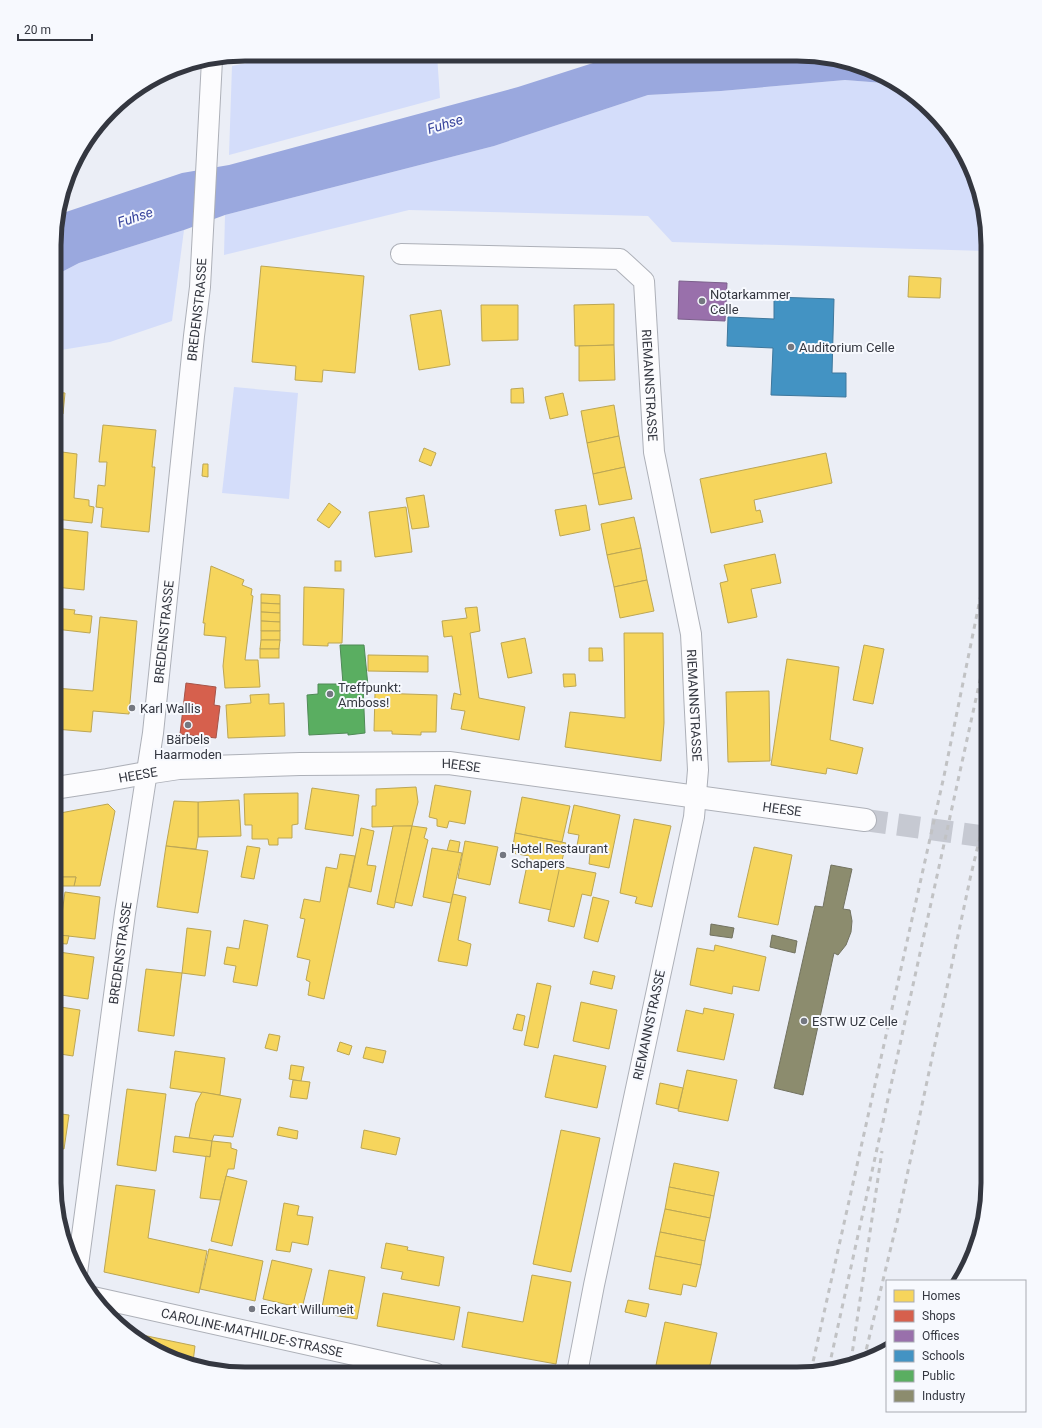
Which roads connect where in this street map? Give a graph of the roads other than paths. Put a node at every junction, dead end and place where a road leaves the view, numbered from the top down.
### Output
1 (212, 65) edge
2 (401, 254) dead end
3 (146, 773) junction
4 (61, 787) edge
5 (696, 796) junction
6 (865, 820) tunnel mouth
7 (79, 1261) edge
8 (103, 1299) edge
9 (408, 1367) edge
10 (578, 1367) edge

1 - 3 street, BREDENSTRASSE
2 - 5 street, RIEMANNSTRASSE
3 - 4 street, HEESE
3 - 5 street, HEESE
3 - 7 street, BREDENSTRASSE
5 - 6 street, HEESE
5 - 10 street, RIEMANNSTRASSE
8 - 9 street, CAROLINE-MATHILDE-STRASSE

